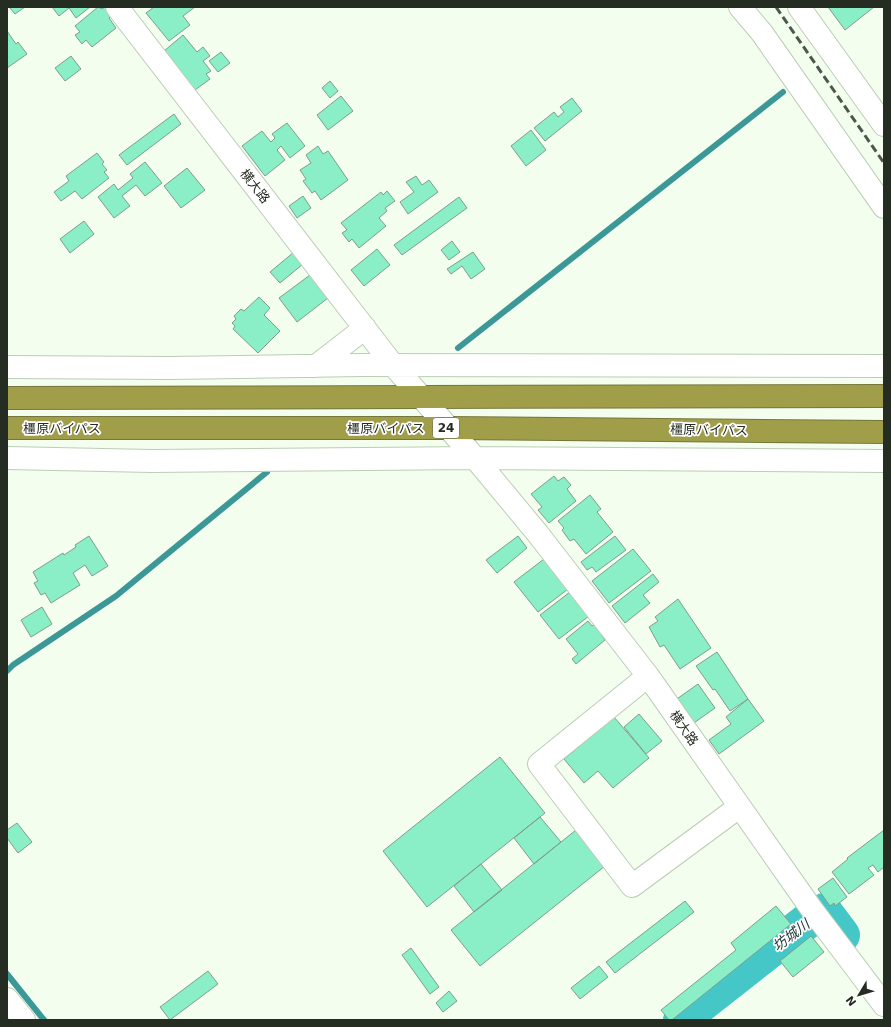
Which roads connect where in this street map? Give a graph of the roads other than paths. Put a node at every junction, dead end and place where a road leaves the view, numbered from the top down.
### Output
1 (117, 7) edge
2 (740, 7) edge
3 (799, 7) edge
4 (884, 125) edge
5 (884, 207) edge
6 (365, 328) junction
7 (393, 365) junction
8 (316, 366) junction
9 (884, 366) edge
10 (7, 367) edge
11 (884, 396) edge
12 (421, 397) junction
13 (7, 398) edge
14 (7, 428) edge
15 (448, 428) junction
16 (884, 432) edge
17 (7, 458) edge
18 (475, 458) junction
19 (884, 461) edge
20 (648, 676) junction
21 (739, 807) junction
22 (7, 999) edge
23 (884, 1005) edge
24 (24, 1020) edge

1 - 6 street, 横大路
2 - 5 street
3 - 4 street
6 - 7 street, 横大路
6 - 8 street
7 - 8 street
7 - 9 street
7 - 12 street, 横大路
8 - 10 street
11 - 12 highway
12 - 13 highway
12 - 15 street, 横大路
14 - 15 highway, 橿原バイパス / 24
15 - 16 highway, 橿原バイパス / 24
15 - 18 street, 横大路
17 - 18 street
18 - 19 street
18 - 20 street, 横大路
20 - 21 street, 横大路
20 - 21 street
21 - 23 street, 横大路
22 - 24 street

